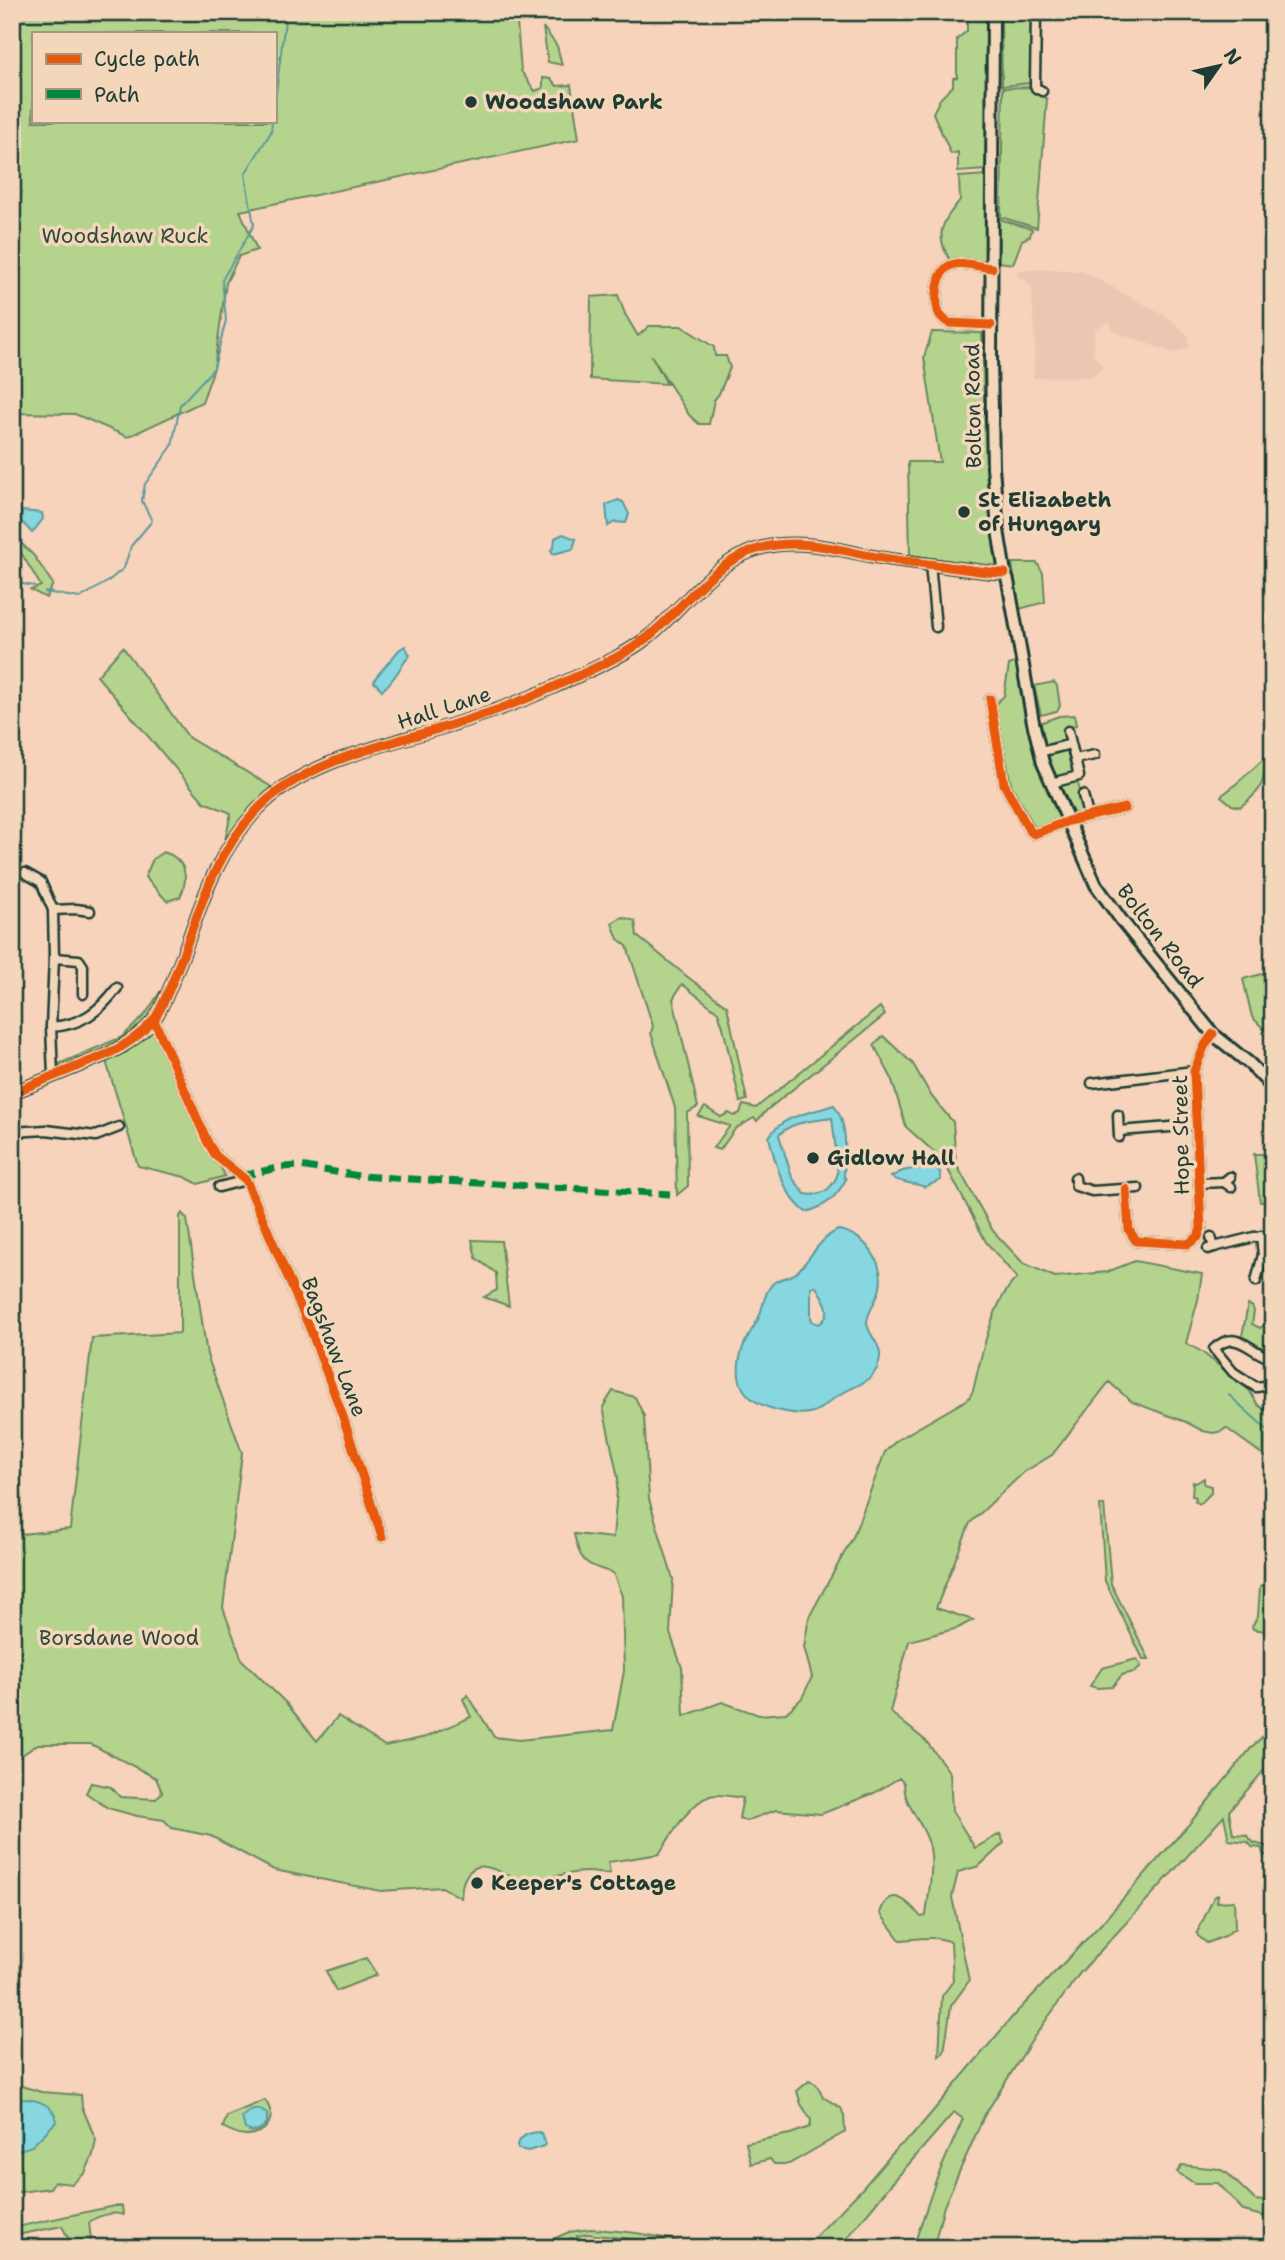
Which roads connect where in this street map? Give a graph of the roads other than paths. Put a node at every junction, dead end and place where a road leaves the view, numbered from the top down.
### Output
1 (993, 12) edge
2 (1036, 12) edge
3 (1269, 12) edge
4 (1273, 17) edge
5 (1042, 91) dead end
6 (992, 268) junction
7 (991, 326) junction
8 (930, 564) junction
9 (1005, 573) junction
10 (936, 626) dead end
11 (990, 699) dead end
12 (1068, 730) dead end
13 (1071, 744) junction
14 (1040, 752) junction
15 (1095, 755) dead end
16 (1075, 759) junction
17 (1051, 783) junction
18 (1083, 795) dead end
19 (1125, 808) dead end
20 (1088, 816) junction
21 (1068, 821) junction
22 (25, 873) dead end
23 (53, 910) junction
24 (90, 911) dead end
25 (54, 958) junction
26 (117, 988) dead end
27 (83, 994) dead end
28 (154, 1020) junction
29 (51, 1027) junction
30 (1213, 1034) junction
31 (1194, 1072) junction
32 (53, 1075) junction
33 (1092, 1083) dead end
34 (1273, 1087) edge
35 (12, 1093) edge
36 (1118, 1115) dead end
37 (1196, 1125) junction
38 (119, 1127) dead end
39 (12, 1132) edge
40 (244, 1178) junction
41 (1229, 1182) dead end
42 (1073, 1184) dead end
43 (1199, 1184) junction
44 (219, 1187) dead end
45 (1138, 1188) dead end
46 (1126, 1189) junction
47 (1261, 1236) junction
48 (1273, 1236) edge
49 (1211, 1237) dead end
50 (1256, 1282) dead end
51 (1273, 1359) edge
52 (1273, 1385) edge
53 (382, 1537) dead end

1 - 6 main road, Bolton Road
2 - 5 street
3 - 4 street
6 - 7 main road, Bolton Road
6 - 7 street
7 - 9 main road, Bolton Road
8 - 9 street, Hall Lane
8 - 10 street
8 - 28 street, Hall Lane
9 - 14 main road, Bolton Road
11 - 21 street
12 - 13 street
13 - 14 street
13 - 16 street
14 - 17 main road, Bolton Road
15 - 16 street
16 - 17 street
17 - 21 main road, Bolton Road
18 - 20 street
19 - 20 street
20 - 21 street
21 - 30 main road, Bolton Road
22 - 23 street
23 - 24 street
23 - 25 street
25 - 27 street
25 - 29 street
26 - 29 street
28 - 32 street, Hall Lane
28 - 40 street
29 - 32 street
30 - 31 street, Hope Street
30 - 34 main road, Bolton Road
31 - 33 street
31 - 37 street, Hope Street
32 - 35 street, Hall Lane
36 - 37 street
37 - 43 street, Hope Street
38 - 39 street
40 - 44 street
40 - 53 street, Bagshaw Lane
41 - 43 street
42 - 46 street
43 - 46 street, Hope Street
45 - 46 street
47 - 48 street
47 - 49 street
47 - 50 street
51 - 52 street

